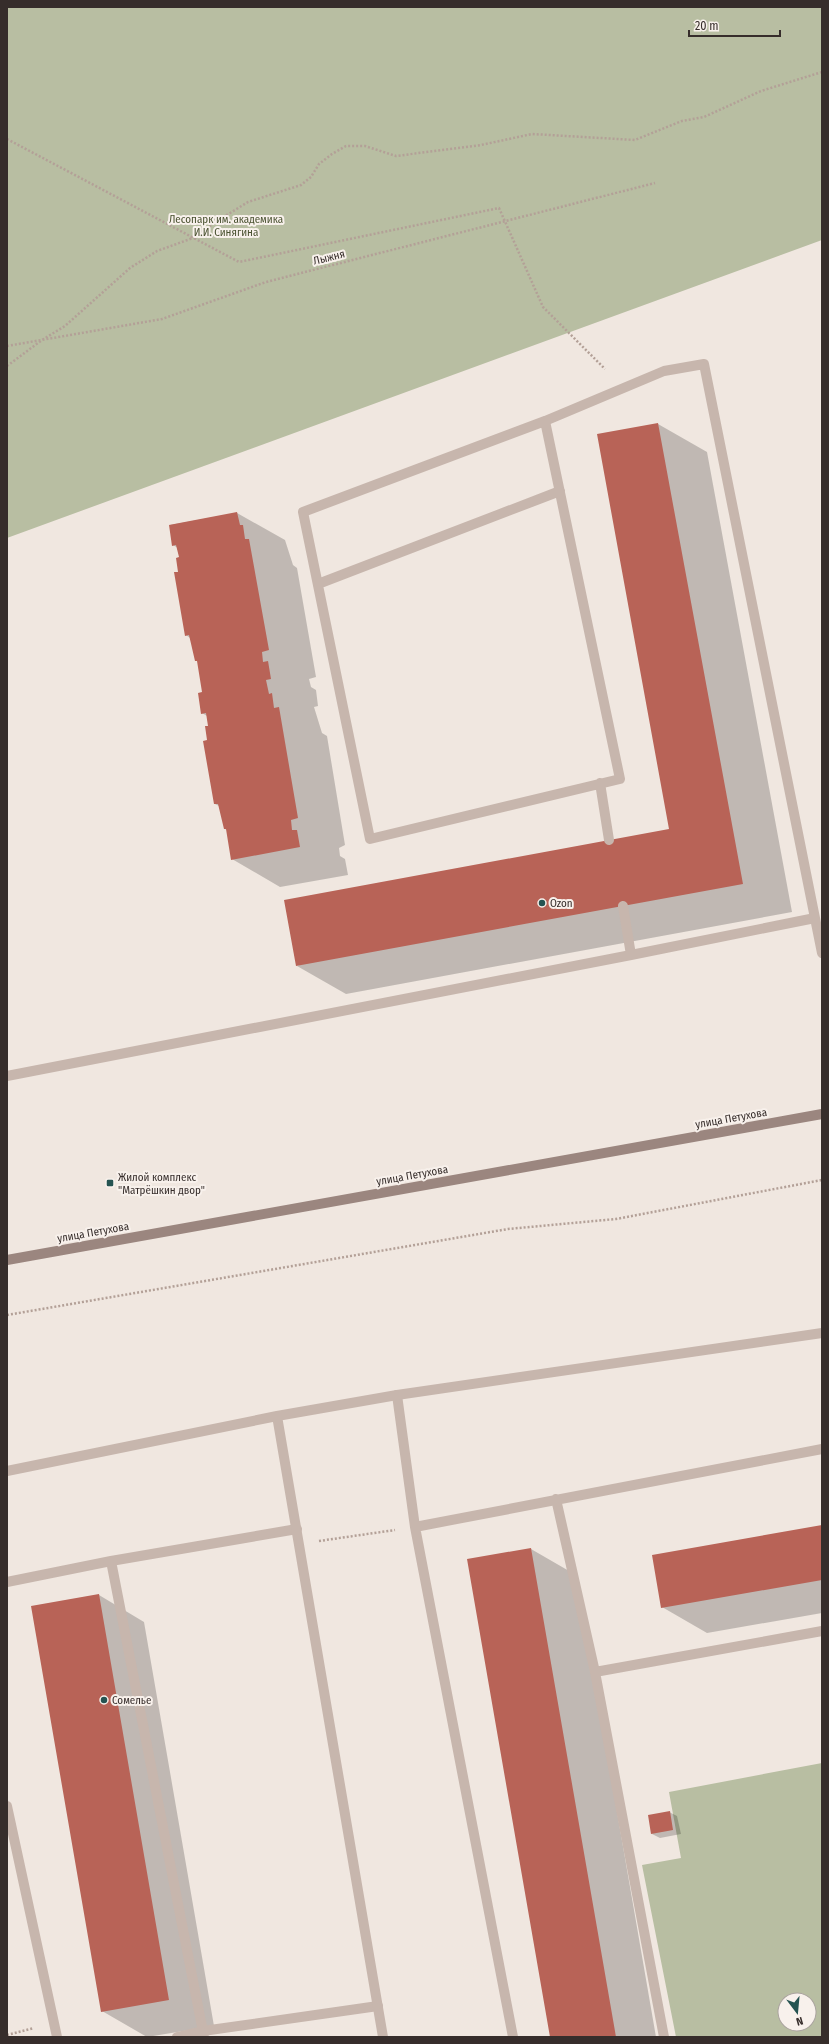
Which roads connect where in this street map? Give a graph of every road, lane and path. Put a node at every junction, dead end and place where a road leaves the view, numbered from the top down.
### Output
1 (822, 72) edge
2 (7, 139) edge
3 (655, 183) dead end
4 (504, 221) junction
5 (193, 238) junction
6 (42, 340) junction
7 (7, 346) edge
8 (7, 366) edge
9 (605, 369) dead end
10 (545, 421) junction
11 (560, 491) junction
12 (318, 584) junction
13 (600, 783) junction
14 (610, 840) dead end
15 (624, 906) dead end
16 (815, 918) junction
17 (822, 953) edge
18 (631, 955) junction
19 (7, 1076) edge
20 (822, 1114) edge
21 (822, 1180) edge
22 (7, 1260) edge
23 (7, 1315) edge
24 (822, 1334) edge
25 (397, 1395) junction
26 (277, 1416) junction
27 (822, 1449) edge
28 (7, 1471) edge
29 (556, 1499) junction
30 (415, 1527) junction
31 (296, 1529) junction
32 (111, 1561) junction
33 (7, 1582) edge
34 (822, 1631) edge
35 (595, 1672) junction
36 (7, 1806) edge
37 (378, 2006) junction
38 (54, 2023) junction
39 (204, 2034) edge
40 (7, 2035) edge
41 (57, 2037) edge
42 (178, 2037) edge
43 (383, 2037) edge
44 (513, 2037) edge
45 (664, 2037) edge

1 - 5 path
2 - 5 path
3 - 4 path, Лыжня
4 - 5 path
4 - 6 path, Лыжня
4 - 9 path
5 - 6 path
6 - 7 path, Лыжня
6 - 8 path
10 - 11 street
10 - 12 street
10 - 16 street
11 - 12 street
11 - 13 street
12 - 13 street
13 - 14 street
15 - 18 street
16 - 17 street
16 - 18 street
18 - 19 street
20 - 22 street, улица Петухова
21 - 23 path
24 - 25 street
25 - 26 street
25 - 30 street
26 - 28 street
26 - 31 street
27 - 29 street
29 - 30 street
29 - 35 street
30 - 31 path
30 - 44 street
31 - 32 street
31 - 37 street
32 - 33 street
32 - 39 street
34 - 35 street
35 - 45 street
36 - 38 street
37 - 39 street
37 - 43 street
38 - 40 path
38 - 41 street
39 - 42 street

